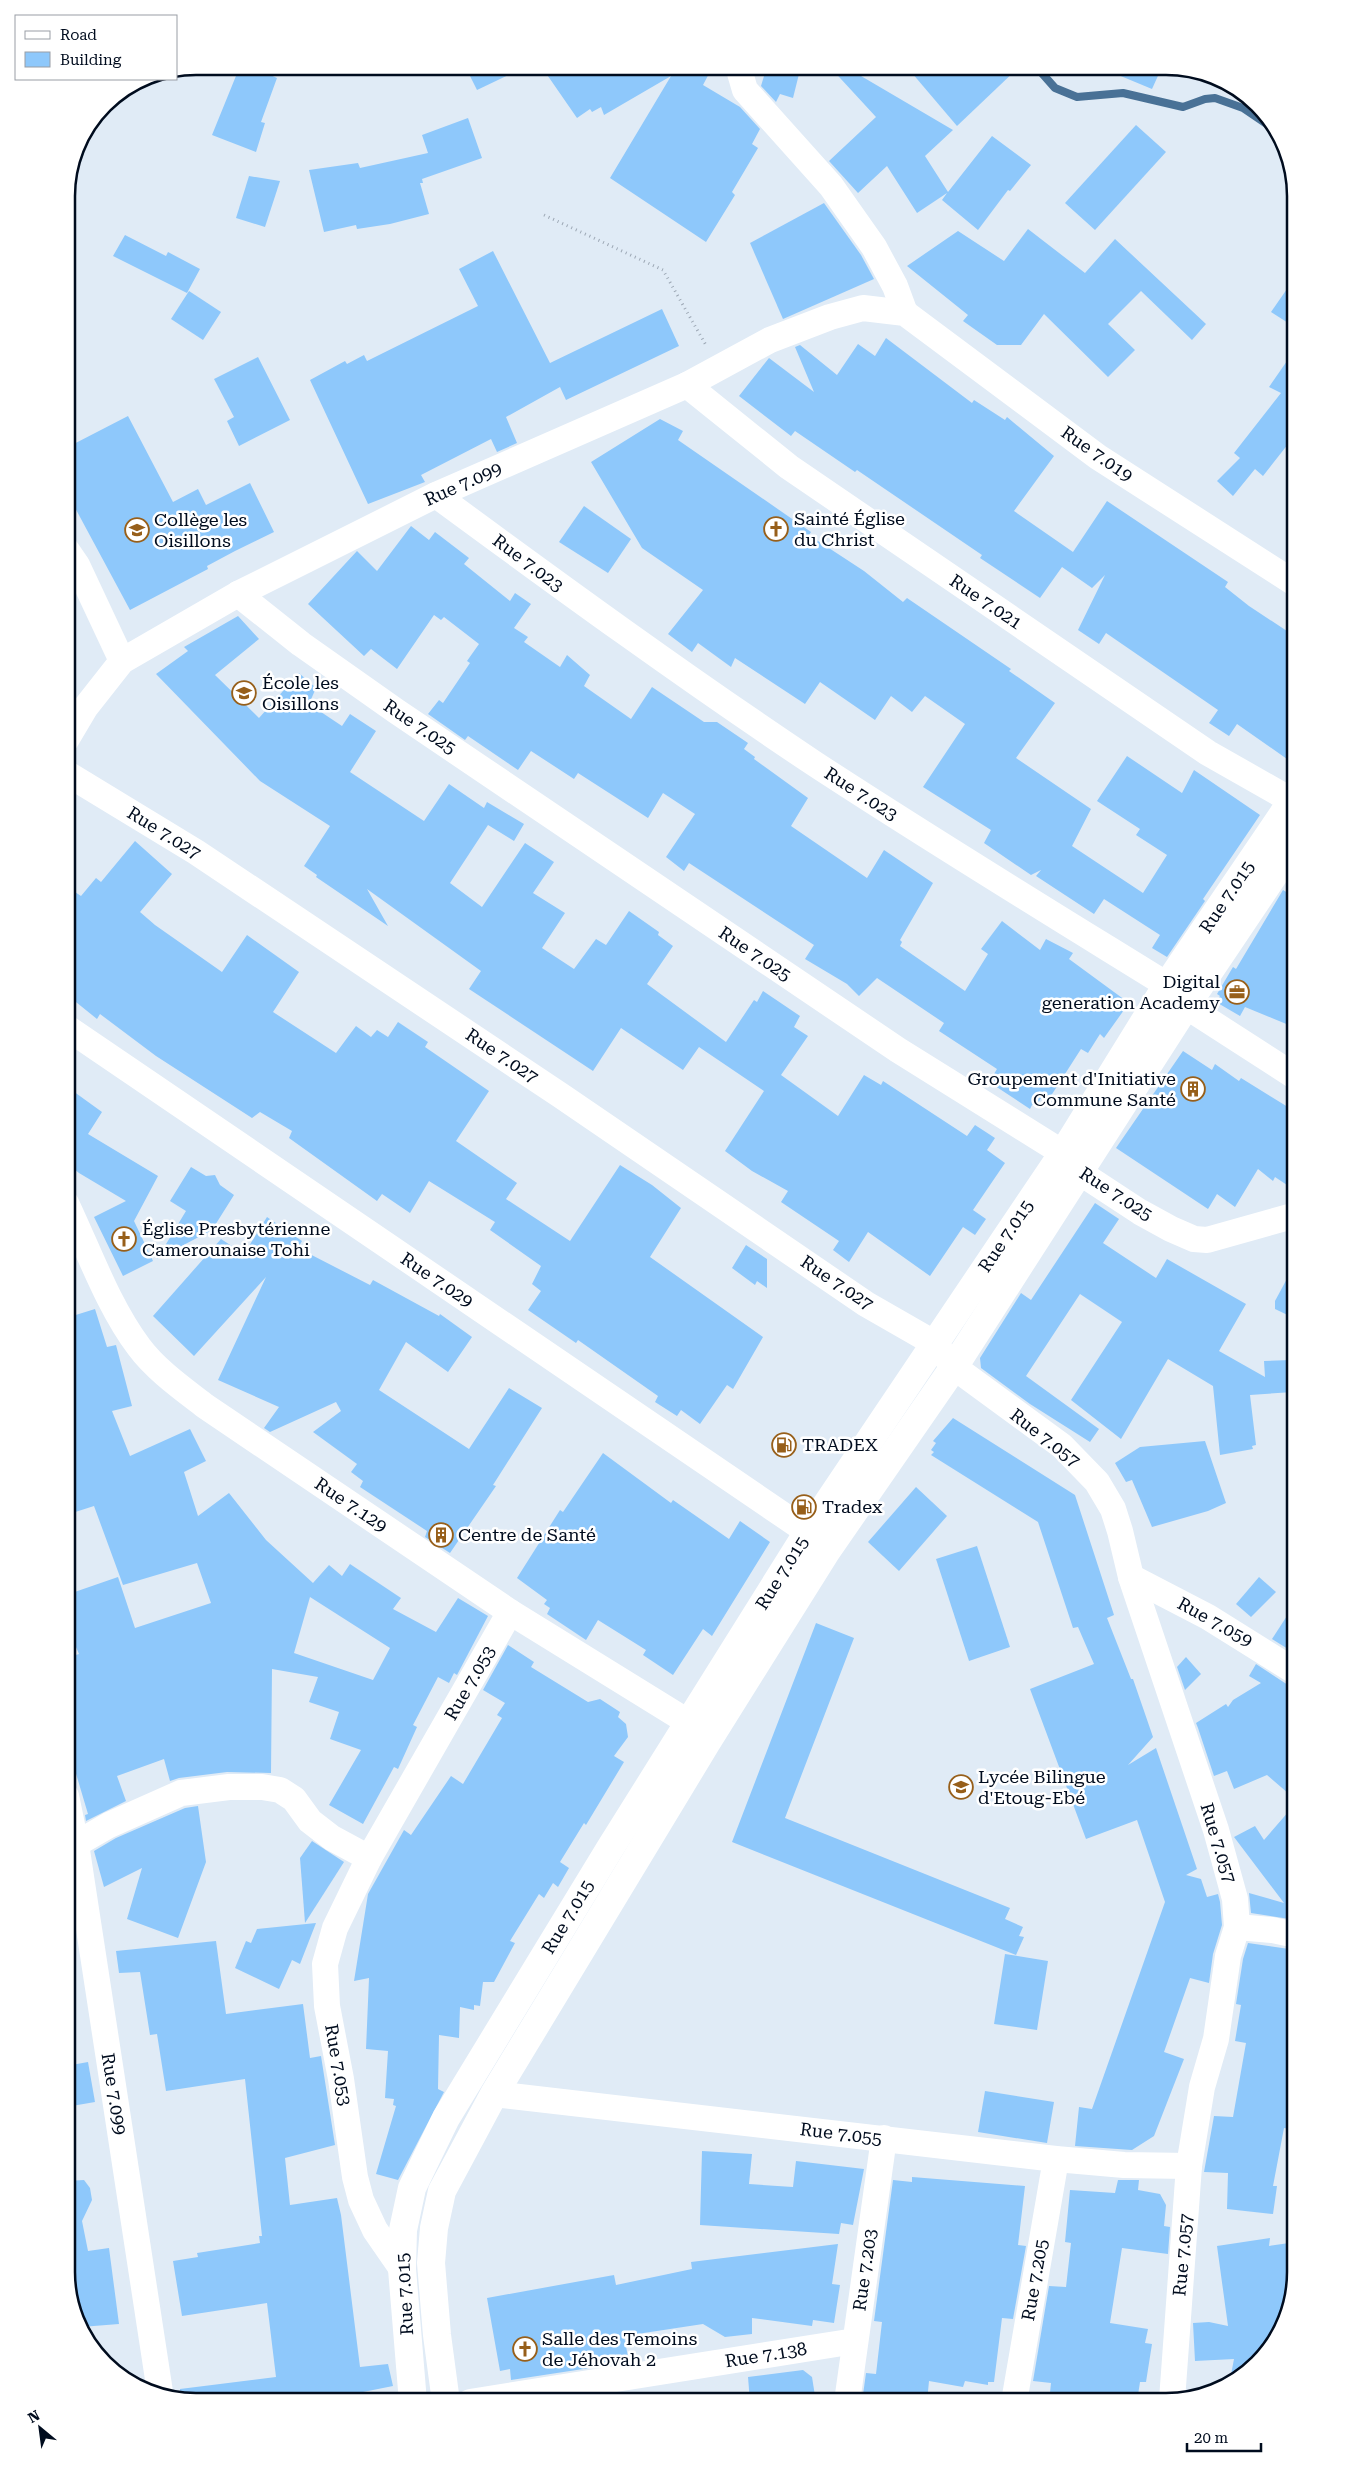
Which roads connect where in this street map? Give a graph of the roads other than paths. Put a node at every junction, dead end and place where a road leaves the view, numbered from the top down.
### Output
1 (741, 75) edge
2 (905, 314) junction
3 (687, 385) junction
4 (436, 495) junction
5 (75, 562) edge
6 (1287, 578) edge
7 (238, 594) junction
8 (122, 661) junction
9 (75, 725) edge
10 (75, 778) edge
11 (1287, 795) edge
12 (1287, 811) edge
13 (1287, 855) edge
14 (1167, 984) junction
15 (1186, 1006) junction
16 (75, 1034) edge
17 (1287, 1071) edge
18 (1071, 1163) junction
19 (1287, 1218) edge
20 (75, 1222) edge
21 (934, 1343) junction
22 (954, 1367) junction
23 (808, 1532) junction
24 (826, 1552) junction
25 (1131, 1577) junction
26 (510, 1612) junction
27 (1287, 1666) edge
28 (688, 1722) junction
29 (707, 1742) junction
30 (75, 1839) edge
31 (76, 1844) junction
32 (368, 1858) junction
33 (1237, 1927) junction
34 (1287, 1933) edge
35 (494, 2094) junction
36 (884, 2138) junction
37 (1056, 2159) junction
38 (1189, 2166) junction
39 (402, 2269) junction
40 (855, 2341) junction
41 (159, 2388) edge
42 (412, 2393) edge
43 (445, 2393) edge
44 (527, 2393) edge
45 (848, 2393) edge
46 (1016, 2393) edge
47 (1173, 2393) edge

1 - 2 street
2 - 3 street, Rue 7.099
2 - 6 street, Rue 7.019
3 - 4 street, Rue 7.099
3 - 11 street, Rue 7.021
4 - 7 street, Rue 7.099
4 - 14 street, Rue 7.023
5 - 8 street
7 - 8 street, Rue 7.099
7 - 18 street, Rue 7.025
8 - 9 street, Rue 7.099
10 - 21 street, Rue 7.027
12 - 14 main road, Rue 7.015
13 - 15 main road, Rue 7.015
14 - 15 street, Rue 7.023
14 - 18 main road, Rue 7.015
15 - 17 street, Rue 7.023
15 - 18 main road, Rue 7.015
16 - 23 street, Rue 7.029
18 - 19 street, Rue 7.025
18 - 21 main road, Rue 7.015
18 - 22 main road, Rue 7.015
20 - 26 street, Rue 7.129
21 - 22 street, Rue 7.057
21 - 23 main road, Rue 7.015
22 - 24 main road, Rue 7.015
22 - 25 street, Rue 7.057
23 - 24 street
23 - 28 main road, Rue 7.015
24 - 29 main road, Rue 7.015
25 - 27 street, Rue 7.059
25 - 33 street, Rue 7.057
26 - 28 street, Rue 7.129
26 - 32 street, Rue 7.053
28 - 29 street, Rue 7.129
28 - 39 main road, Rue 7.015
29 - 35 main road, Rue 7.015
30 - 31 street, Rue 7.099
31 - 32 street
31 - 41 street, Rue 7.099
32 - 39 street, Rue 7.053
33 - 34 street
33 - 38 street, Rue 7.057
35 - 36 street, Rue 7.055
35 - 43 main road, Rue 7.015
36 - 37 street, Rue 7.055
36 - 40 street, Rue 7.203
37 - 38 street, Rue 7.055
37 - 46 street, Rue 7.205
38 - 47 street, Rue 7.057
39 - 42 main road, Rue 7.015
40 - 44 street, Rue 7.138
40 - 45 street, Rue 7.203

